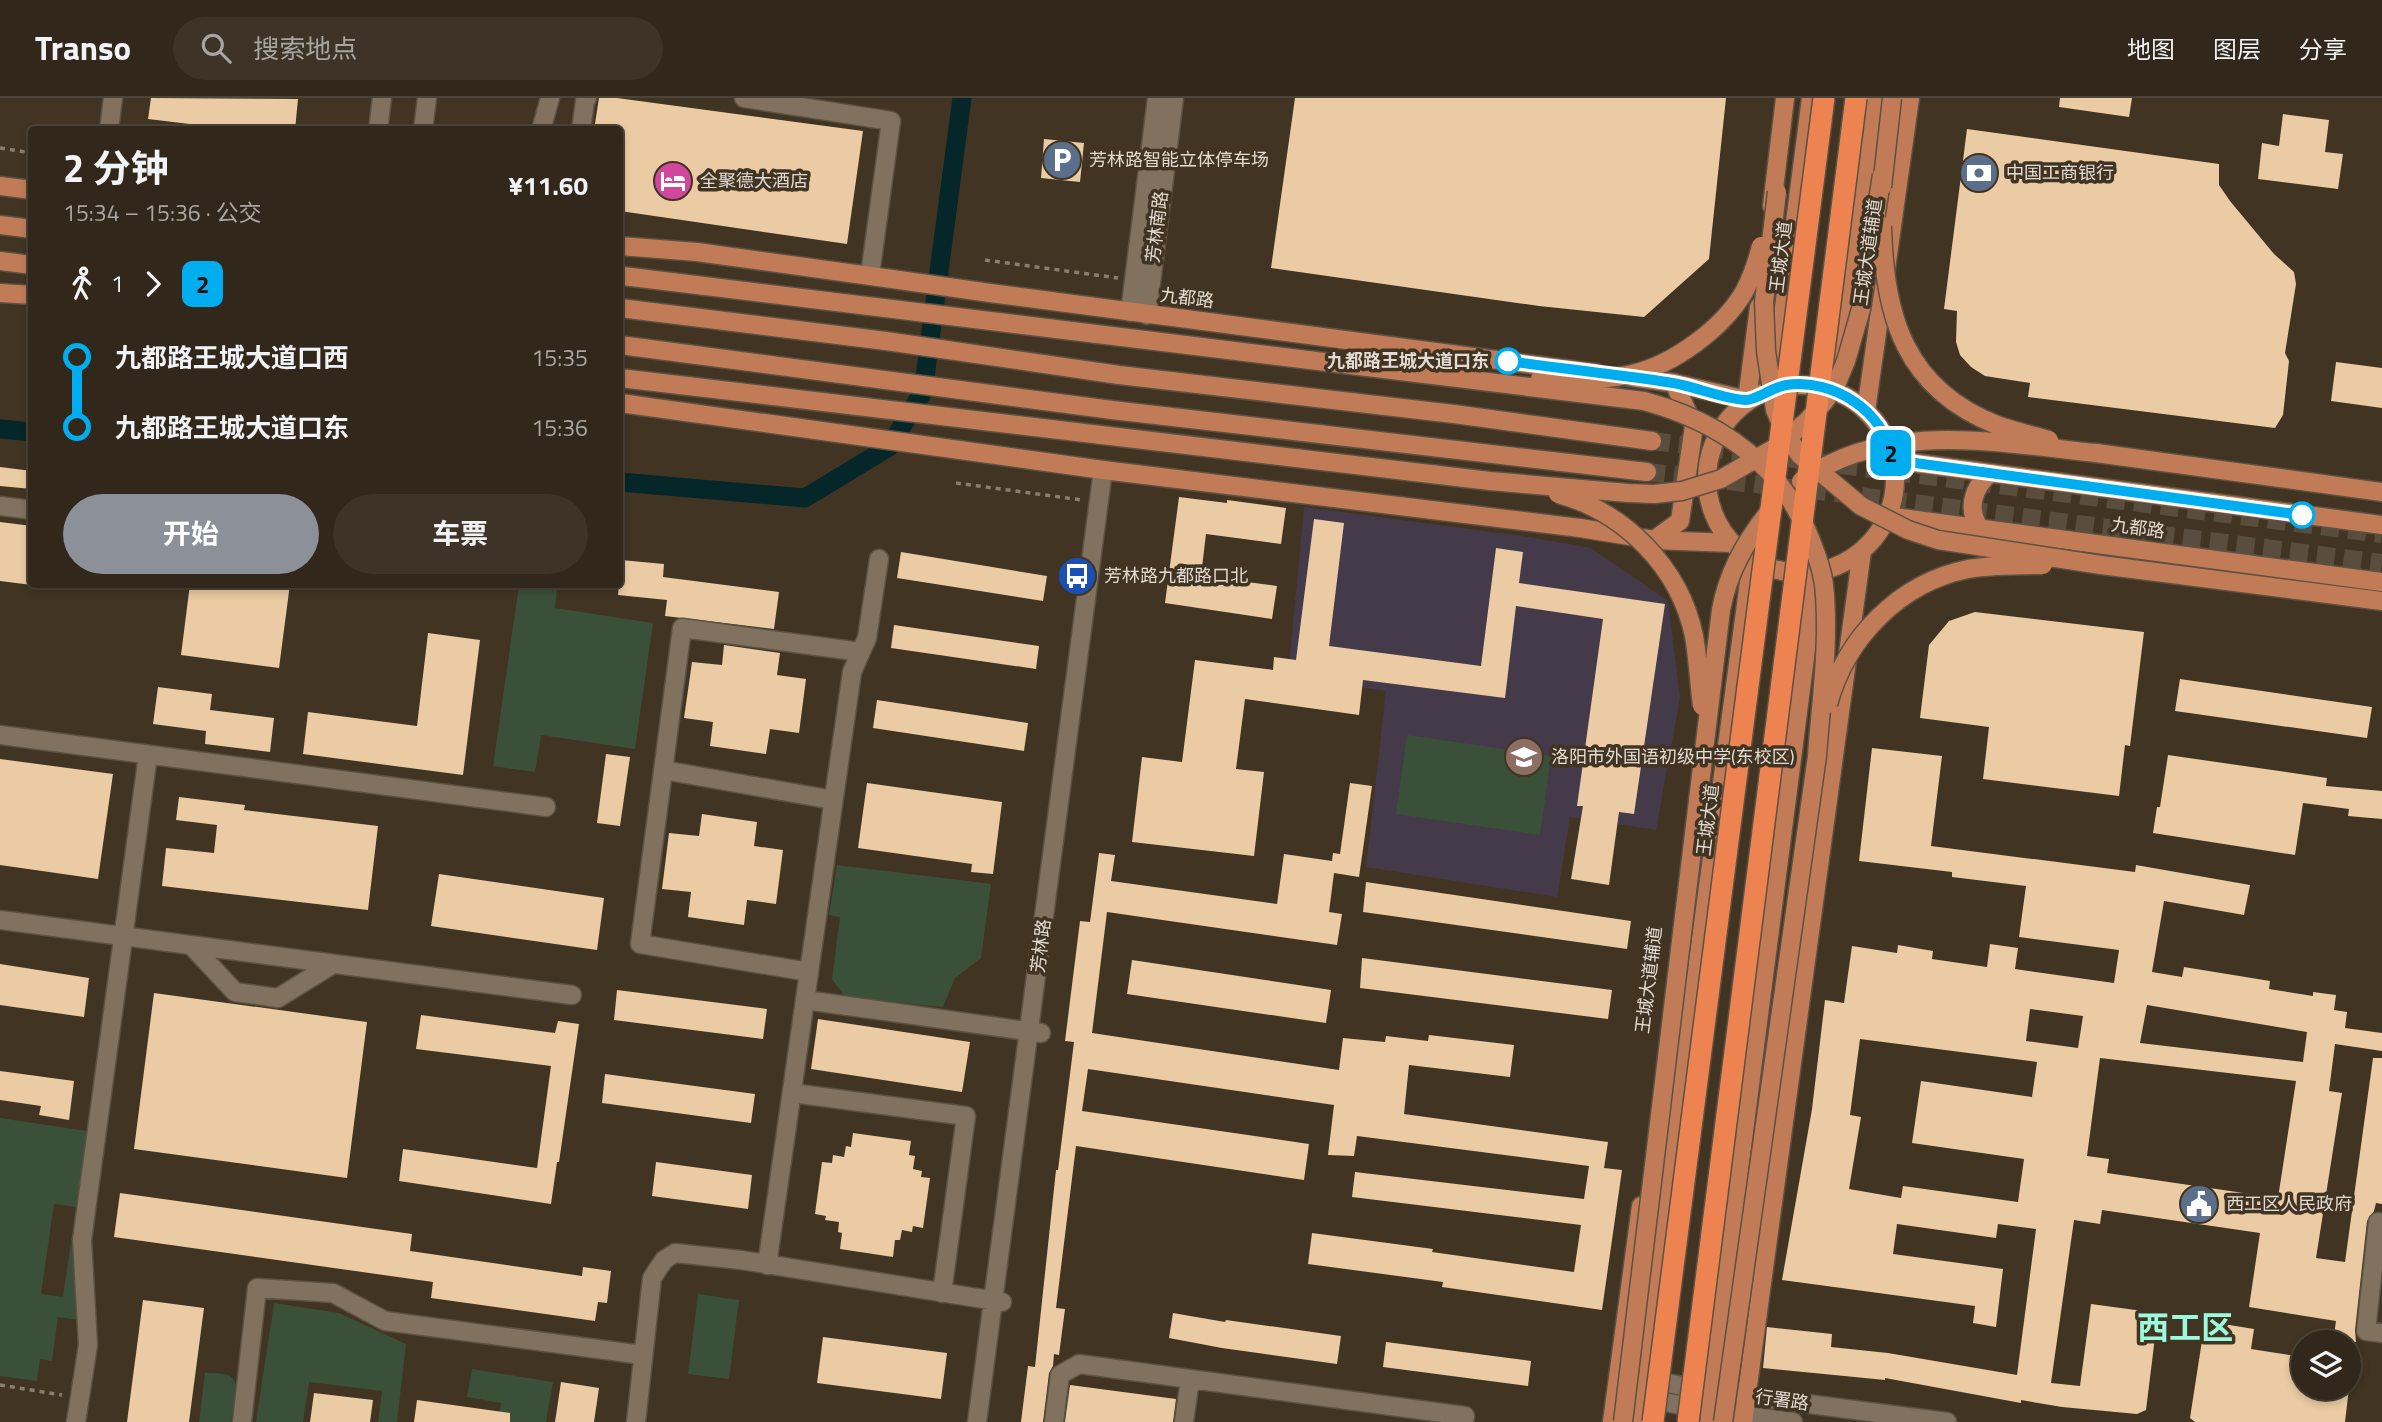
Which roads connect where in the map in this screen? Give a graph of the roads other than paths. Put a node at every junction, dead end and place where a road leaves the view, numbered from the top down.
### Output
1 (113, 98) edge
2 (382, 98) edge
3 (427, 98) edge
4 (550, 98) edge
5 (587, 98) edge
6 (744, 98) edge
7 (1157, 98) edge
8 (1174, 98) edge
9 (1787, 98) edge
10 (1811, 98) edge
11 (1824, 98) edge
12 (1856, 98) edge
13 (1874, 98) edge
14 (1892, 98) edge
15 (1910, 98) edge
16 (110, 126) edge
17 (378, 126) edge
18 (424, 126) edge
19 (542, 126) edge
20 (582, 126) edge
21 (1882, 175) junction
22 (0, 186) edge
23 (28, 190) edge
24 (1777, 192) junction
25 (0, 225) edge
26 (28, 228) edge
27 (623, 246) edge
28 (0, 261) edge
29 (28, 264) edge
30 (870, 275) junction
31 (623, 276) edge
32 (0, 293) edge
33 (28, 296) edge
34 (623, 308) edge
35 (1138, 313) junction
36 (623, 345) edge
37 (623, 378) edge
38 (1500, 383) junction
39 (1674, 383) junction
40 (1773, 388) junction
41 (1837, 392) junction
42 (1748, 400) junction
43 (623, 403) edge
44 (1867, 411) junction
45 (1652, 441) tunnel mouth
46 (2096, 453) junction
47 (1893, 460) junction
48 (1109, 470) junction
49 (1647, 472) tunnel mouth
50 (1989, 474) junction
51 (1490, 481) junction
52 (2382, 492) edge
53 (0, 506) edge
54 (28, 510) edge
55 (1887, 516) junction
56 (2382, 525) edge
57 (1979, 527) junction
58 (1654, 540) junction
59 (1731, 543) junction
60 (1862, 551) junction
61 (879, 559) dead end
62 (1752, 560) junction
63 (2101, 565) junction
64 (1816, 572) junction
65 (2382, 582) edge
66 (2382, 601) edge
67 (861, 652) junction
68 (1730, 722) junction
69 (0, 735) edge
70 (148, 755) junction
71 (1703, 756) junction
72 (1817, 756) junction
73 (663, 770) junction
74 (833, 800) junction
75 (546, 807) dead end
76 (1690, 827) junction
77 (0, 920) edge
78 (124, 936) junction
79 (191, 945) junction
80 (334, 964) junction
81 (809, 972) junction
82 (572, 995) dead end
83 (805, 1000) junction
84 (1035, 1032) junction
85 (1790, 1081) junction
86 (792, 1093) junction
87 (1735, 1205) junction
88 (2382, 1223) edge
89 (1727, 1264) junction
90 (767, 1265) junction
91 (942, 1293) junction
92 (999, 1302) junction
93 (2382, 1333) edge
94 (643, 1355) junction
95 (1619, 1373) junction
96 (1750, 1375) junction
97 (1641, 1378) junction
98 (1190, 1379) junction
99 (1712, 1391) junction
100 (1616, 1393) junction
101 (1747, 1395) junction
102 (1639, 1397) junction
103 (1714, 1418) edge
104 (1743, 1419) edge
105 (76, 1422) edge
106 (242, 1422) edge
107 (636, 1422) edge
108 (977, 1422) edge
109 (989, 1422) edge
110 (1054, 1422) edge
111 (1184, 1422) edge
112 (1464, 1422) edge
113 (1612, 1422) edge
114 (1623, 1422) edge
115 (1636, 1422) edge
116 (1653, 1422) edge
117 (1688, 1422) edge
118 (1793, 1422) edge
119 (1947, 1422) edge

1 - 16 street
2 - 17 street
3 - 18 street
4 - 19 street
5 - 20 street
6 - 30 street
7 - 35 street, 芳林南路
8 - 35 street, 芳林南路
9 - 24 main road
9 - 42 main road
10 - 40 main road, 王城大道
11 - 116 highway, 王城大道, bridge
12 - 117 highway, bridge
13 - 41 main road
14 - 21 main road, bridge
15 - 44 main road, 王城大道辅道
21 - 46 main road, bridge
21 - 51 main road, bridge
22 - 23 main road
24 - 38 main road, bridge
24 - 63 main road, bridge
25 - 26 main road
27 - 30 main road, 九都路
28 - 29 main road
30 - 35 main road, 九都路, bridge
31 - 38 main road, bridge
32 - 33 main road
34 - 45 main road
35 - 39 main road, 九都路
36 - 49 main road
37 - 51 main road, bridge
38 - 72 main road, bridge
39 - 42 main road, 九都路
39 - 58 main road
40 - 41 main road
40 - 42 main road
41 - 44 main road
42 - 59 main road
43 - 48 main road
44 - 47 main road
46 - 52 main road
46 - 71 main road, bridge
47 - 50 main road, 九都路
47 - 55 main road
48 - 58 main road
48 - 84 street, 芳林路
48 - 84 street, 芳林路
50 - 56 main road, 九都路
50 - 57 main road
51 - 71 main road, bridge
53 - 54 street
55 - 57 main road, 九都路
55 - 60 main road
57 - 65 main road, 九都路
58 - 59 main road
59 - 62 main road
59 - 76 main road, 王城大道辅道
60 - 64 main road
60 - 85 main road
61 - 67 street
62 - 64 main road
62 - 68 main road, 王城大道
63 - 66 main road
63 - 72 main road, bridge
64 - 87 main road
67 - 73 street
67 - 74 street
68 - 76 main road
68 - 97 main road, 王城大道
69 - 70 street
70 - 75 street
70 - 78 street
71 - 114 main road, bridge
72 - 103 main road, bridge
73 - 74 street
73 - 81 street
74 - 81 street
76 - 95 main road, 王城大道辅道
77 - 78 street
78 - 79 street
78 - 105 street
79 - 80 street
79 - 80 street
80 - 82 street
81 - 83 street
83 - 84 street
83 - 86 street
84 - 92 street, 芳林路
85 - 87 main road
85 - 96 main road
86 - 90 street
86 - 91 street
87 - 89 main road
88 - 93 street
89 - 96 main road
89 - 99 main road
90 - 91 street
90 - 94 street
91 - 92 street
92 - 108 street, 芳林路
92 - 109 street, 芳林路
94 - 106 street
94 - 107 street
95 - 97 street, 行署路
95 - 100 main road, 王城大道辅道
96 - 101 main road
97 - 99 street, 行署路
97 - 102 main road, 王城大道
98 - 110 street
98 - 111 street
98 - 112 street
99 - 101 street, 行署路
99 - 103 main road
100 - 102 street, 行署路
100 - 113 main road, 王城大道辅道
101 - 104 main road
101 - 119 street, 行署路
102 - 103 street, 行署路
102 - 115 main road, 王城大道
103 - 104 street, 行署路
104 - 118 street, 行署路

